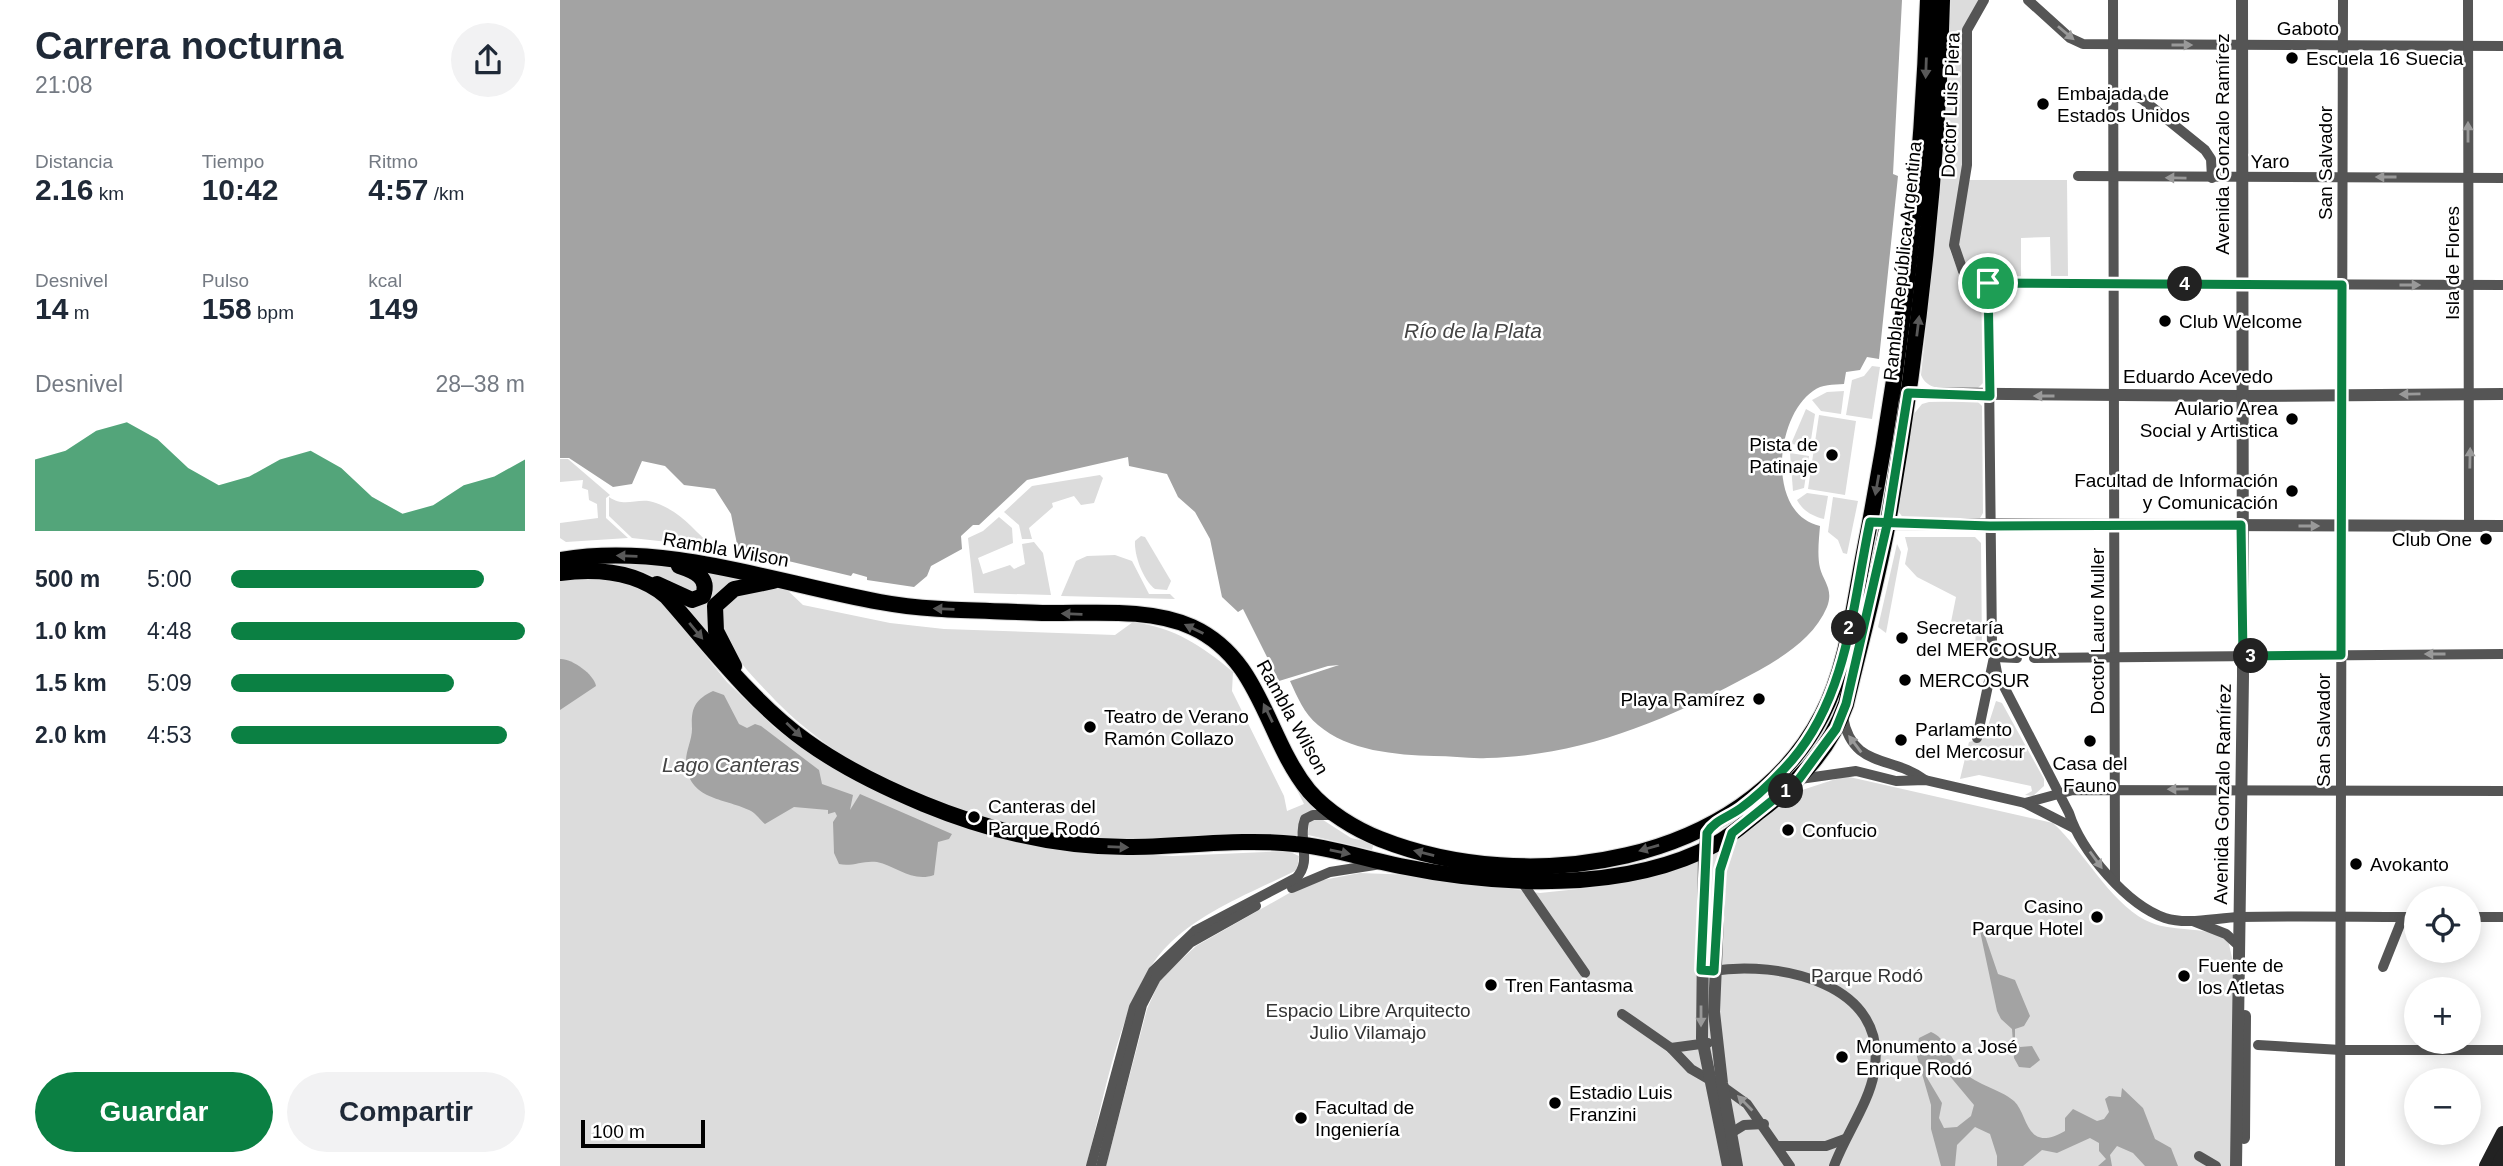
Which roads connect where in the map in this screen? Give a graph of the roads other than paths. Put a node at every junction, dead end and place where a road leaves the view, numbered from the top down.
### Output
1 (1928, 0) edge
2 (1942, 0) edge
3 (1984, 0) edge
4 (2028, 0) edge
5 (2113, 0) edge
6 (2242, 0) edge
7 (2343, 0) edge
8 (2468, 0) edge
9 (2113, 44) junction
10 (2242, 45) junction
11 (2342, 45) junction
12 (2468, 46) junction
13 (2503, 46) edge
14 (2112, 94) junction
15 (2078, 176) dead end
16 (2112, 177) junction
17 (2342, 177) junction
18 (2468, 177) junction
19 (2212, 178) junction
20 (2241, 178) junction
21 (2503, 178) edge
22 (1988, 283) junction
23 (2113, 283) junction
24 (2242, 285) junction
25 (2342, 285) junction
26 (2469, 285) junction
27 (2503, 285) edge
28 (1900, 393) junction
29 (2470, 394) junction
30 (2503, 394) edge
31 (2342, 395) junction
32 (1990, 396) junction
33 (2113, 396) junction
34 (2241, 396) junction
35 (1870, 522) junction
36 (1887, 525) junction
37 (2241, 525) junction
38 (1990, 526) junction
39 (2113, 526) junction
40 (2342, 526) junction
41 (2469, 526) junction
42 (2503, 526) edge
43 (656, 557) junction
44 (560, 560) edge
45 (560, 573) edge
46 (781, 579) junction
47 (641, 580) junction
48 (2503, 654) edge
49 (2341, 655) junction
50 (2243, 656) junction
51 (1994, 657) junction
52 (2115, 657) junction
53 (2017, 658) dead end
54 (2034, 658) dead end
55 (744, 684) junction
56 (1842, 714) junction
57 (1977, 738) dead end
58 (1877, 761) junction
59 (1873, 776) junction
60 (1799, 779) junction
61 (1925, 780) junction
62 (2241, 789) junction
63 (2341, 789) junction
64 (2114, 790) junction
65 (2503, 791) edge
66 (2058, 793) junction
67 (2025, 803) junction
68 (1337, 815) junction
69 (1712, 824) junction
70 (2074, 828) junction
71 (1732, 833) junction
72 (1303, 845) junction
73 (1704, 850) junction
74 (1386, 863) junction
75 (1522, 881) junction
76 (2115, 881) junction
77 (2240, 917) junction
78 (2403, 917) joint
79 (2481, 917) edge
80 (2503, 917) edge
81 (2340, 918) junction
82 (2193, 921) junction
83 (2237, 944) junction
84 (2383, 967) dead end
85 (1708, 971) junction
86 (1585, 973) dead end
87 (1622, 1014) dead end
88 (1709, 1043) junction
89 (2258, 1045) dead end
90 (1671, 1048) junction
91 (2503, 1049) edge
92 (2341, 1050) junction
93 (1710, 1080) junction
94 (1723, 1086) junction
95 (1764, 1124) junction
96 (1731, 1133) junction
97 (2503, 1133) edge
98 (1845, 1139) junction
99 (1777, 1146) junction
100 (2503, 1155) edge
101 (2199, 1156) dead end
102 (1091, 1166) edge
103 (1101, 1166) edge
104 (1728, 1166) edge
105 (1737, 1166) edge
106 (1790, 1166) edge
107 (1834, 1166) edge
108 (2216, 1166) edge
109 (2236, 1166) edge
110 (2244, 1166) edge
111 (2340, 1166) edge
112 (2486, 1166) edge
113 (2498, 1166) edge

1 -> 28 main road, Rambla República Argentina
28 -> 2 main road, Rambla República Argentina
3 - 22 street, Doctor Luis Piera
4 -> 9 street, Gaboto
5 - 9 street, Doctor Lauro Muller
6 - 10 street, Avenida Gonzalo Ramírez
7 - 11 street, San Salvador
8 - 12 street, Isla de Flores
9 -> 10 street, Gaboto
9 - 14 street, Doctor Lauro Muller
10 - 11 street, Gaboto
10 - 20 street, Avenida Gonzalo Ramírez
11 - 12 street, Gaboto
11 - 17 street, San Salvador
12 - 13 street, Gaboto
18 -> 12 street, Isla de Flores
14 - 16 street, Doctor Lauro Muller
14 - 19 street
15 - 16 street, Yaro
19 -> 16 street, Yaro
16 - 23 street, Doctor Lauro Muller
18 -> 17 street, Yaro
17 - 20 street, Yaro
17 - 25 street, San Salvador
18 - 21 street, Yaro
18 - 26 street, Isla de Flores
19 - 20 street, Yaro
20 - 24 street, Avenida Gonzalo Ramírez
22 - 23 street
22 - 32 street
23 - 24 street
23 - 33 street, Doctor Lauro Muller
24 - 25 street
24 - 34 street, Avenida Gonzalo Ramírez
25 -> 26 street
25 - 31 street, San Salvador
26 - 27 street
26 - 29 street, Isla de Flores
28 - 32 street, Eduardo Acevedo
28 -> 35 main road, Rambla República Argentina
28 - 36 main road, Rambla República Argentina
29 - 30 street, Eduardo Acevedo
29 -> 31 street, Eduardo Acevedo
41 -> 29 street, Isla de Flores
31 - 34 street, Eduardo Acevedo
31 - 40 street, San Salvador
33 -> 32 street, Eduardo Acevedo
32 - 38 street
33 - 34 street, Eduardo Acevedo
33 - 39 street, Doctor Lauro Muller
34 - 37 street, Avenida Gonzalo Ramírez
35 - 36 street
35 - 69 main road, Rambla Wilson
36 - 38 street
36 - 56 main road
37 - 39 street
37 -> 40 street
37 - 50 street, Avenida Gonzalo Ramírez
38 - 39 street
38 - 51 street
39 - 52 street, Doctor Lauro Muller
40 - 41 street
40 - 49 street, San Salvador
41 - 42 street
43 -> 44 main road, Rambla Wilson
43 - 46 main road, Rambla Wilson
43 - 47 main road
45 - 47 main road
46 - 55 main road
68 -> 46 main road, Rambla Wilson
47 -> 55 main road
48 -> 49 street
49 - 50 street
49 - 63 street, San Salvador
50 - 52 street
50 - 62 street, Avenida Gonzalo Ramírez
51 - 53 street
51 - 57 street
51 - 66 street
52 - 54 street
52 - 64 street, Doctor Lauro Muller
55 -> 72 main road
58 -> 56 street
56 - 60 main road
58 - 59 street
58 - 61 street
59 - 60 street
59 - 61 street
60 - 71 main road
61 - 67 street
62 - 63 street
62 -> 64 street
62 - 77 street, Avenida Gonzalo Ramírez
63 - 65 street
63 - 81 street, San Salvador
64 - 66 street
64 - 76 street, Doctor Lauro Muller
66 - 67 street
66 - 70 street
67 - 70 street
69 -> 68 main road, Rambla Wilson
68 - 72 street
69 - 73 street
70 -> 76 street
71 - 73 main road
71 - 85 street
72 -> 74 main road
72 - 102 street
73 - 75 main road
73 - 85 street
74 - 75 main road
74 - 103 street
75 - 86 street
76 - 82 street
77 - 81 street
77 - 82 street
77 - 83 street, Avenida Gonzalo Ramírez
77 - 110 street, Avenida Gonzalo Ramírez
78 - 81 street
78 - 84 street
79 - 80 street
81 - 92 street, San Salvador
82 - 83 street
83 - 109 street, Avenida Gonzalo Ramírez
85 - 88 street
85 - 98 street
87 - 90 street
88 - 90 street
88 - 93 street
88 - 94 street
89 - 92 street
90 - 93 street
91 - 92 street
92 - 111 street, San Salvador
93 - 104 street
95 -> 94 street
94 - 96 street
95 - 96 street
95 - 99 street
96 - 105 street
97 - 112 main road
98 - 99 street
98 - 107 street
99 - 106 street
100 - 113 main road
101 - 108 street

